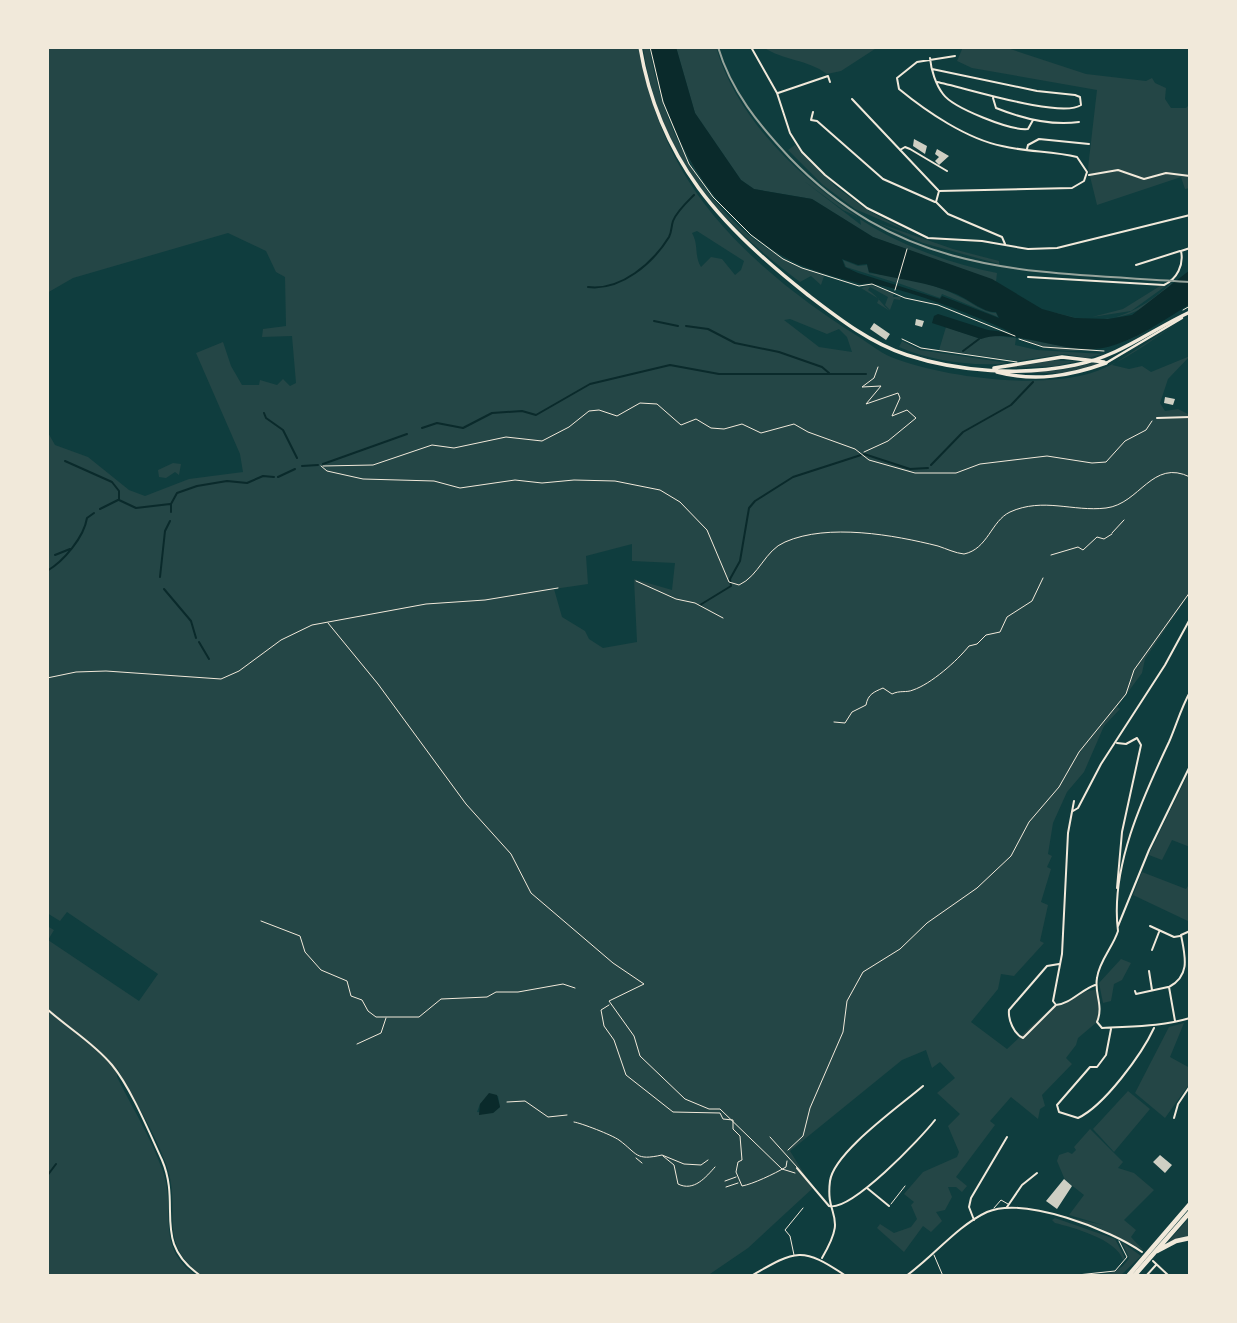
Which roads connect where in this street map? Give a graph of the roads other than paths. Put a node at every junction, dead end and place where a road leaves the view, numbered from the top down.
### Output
1 (640, 47) edge
2 (751, 47) edge
3 (955, 56) dead end
4 (930, 57) junction
5 (932, 69) junction
6 (830, 82) dead end
7 (937, 82) junction
8 (777, 93) junction
9 (993, 97) junction
10 (852, 99) dead end
11 (813, 112) dead end
12 (1033, 120) junction
13 (1079, 122) dead end
14 (1089, 144) dead end
15 (900, 150) junction
16 (1028, 150) junction
17 (947, 171) dead end
18 (1087, 175) junction
19 (1190, 176) edge
20 (939, 191) junction
21 (936, 202) junction
22 (1190, 215) edge
23 (1005, 244) junction
24 (1190, 248) edge
25 (1181, 251) junction
26 (1136, 265) dead end
27 (1028, 277) dead end
28 (1190, 312) edge
29 (902, 339) dead end
30 (1019, 339) road end
31 (1104, 351) dead end
32 (1019, 363) junction
33 (1106, 363) junction
34 (988, 369) junction
35 (1190, 417) edge
36 (1157, 418) road end
37 (1190, 619) edge
38 (1190, 692) edge
39 (1116, 744) junction
40 (1190, 766) edge
41 (1074, 801) dead end
42 (1072, 812) junction
43 (1117, 891) junction
44 (1150, 926) dead end
45 (1118, 927) junction
46 (1160, 930) junction
47 (1190, 931) edge
48 (1181, 935) junction
49 (1152, 950) dead end
50 (1190, 957) edge
51 (1186, 958) junction
52 (1060, 964) junction
53 (1149, 971) dead end
54 (1096, 985) junction
55 (1169, 987) junction
56 (1135, 991) dead end
57 (1152, 991) junction
58 (1056, 1005) junction
59 (47, 1009) edge
60 (1190, 1018) edge
61 (1175, 1022) junction
62 (1111, 1027) junction
63 (1154, 1027) junction
64 (923, 1086) dead end
65 (1190, 1086) edge
66 (1174, 1118) dead end
67 (935, 1120) dead end
68 (770, 1137) dead end
69 (1007, 1137) dead end
70 (797, 1168) joint
71 (1037, 1173) dead end
72 (905, 1186) dead end
73 (866, 1187) junction
74 (1008, 1204) junction
75 (1190, 1204) edge
76 (889, 1206) joint
77 (834, 1207) junction
78 (803, 1208) dead end
79 (1007, 1208) junction
80 (994, 1210) junction
81 (1190, 1212) edge
82 (974, 1221) junction
83 (1190, 1238) edge
84 (1120, 1239) junction
85 (1152, 1252) junction
86 (933, 1254) junction
87 (794, 1255) junction
88 (821, 1258) junction
89 (1146, 1258) junction
90 (1157, 1264) junction
91 (1133, 1273) edge
92 (845, 1275) edge
93 (201, 1276) edge
94 (751, 1276) edge
95 (906, 1276) edge
96 (943, 1276) edge
97 (1068, 1276) edge
98 (1125, 1276) edge
99 (1146, 1276) edge
100 (1169, 1276) edge

1 - 34 main road
2 - 8 street
3 - 4 street
4 - 5 street
4 - 16 street
5 - 7 street
5 - 9 street
6 - 8 street
7 - 9 street
7 - 12 street
8 - 23 street
9 - 12 street
10 - 15 street
11 - 21 street
12 - 13 street
14 - 16 street
15 - 17 street
15 - 20 street
16 - 18 street
18 - 19 street
18 - 20 street
20 - 21 street
21 - 23 street
22 - 23 street
24 - 25 street
25 - 26 street
25 - 27 street
28 - 33 street
28 - 34 main road
29 - 32 lane
30 - 31 lane
32 - 33 main road
32 - 34 main road
33 - 34 main road
35 - 36 street
37 - 39 street
38 - 43 street
39 - 42 street
39 - 43 street
40 - 45 street
41 - 42 street
42 - 52 street
43 - 45 street
44 - 46 street
45 - 54 street
46 - 48 street
46 - 49 street
47 - 48 street
48 - 51 street
50 - 51 street
51 - 55 street
52 - 58 street
52 - 58 street
53 - 57 street
54 - 58 street
54 - 62 street
55 - 57 street
55 - 61 street
56 - 57 street
59 - 93 street
60 - 61 street
61 - 63 street
62 - 63 street
62 - 63 street
64 - 77 street
65 - 66 street
67 - 73 street
68 - 70 lane
69 - 82 street
70 - 77 street
71 - 74 street
72 - 76 lane
73 - 76 street
73 - 77 street
74 - 79 street
74 - 80 lane
75 - 85 highway
77 - 88 street
78 - 87 lane
79 - 80 street
79 - 84 street
80 - 82 street
81 - 85 highway
82 - 86 street
83 - 85 highway
84 - 89 street
84 - 97 lane
85 - 89 highway
86 - 95 street
86 - 96 lane
87 - 88 street
87 - 94 street
88 - 92 street
89 - 90 street
89 - 91 highway
90 - 99 street
90 - 100 street
91 - 98 highway

